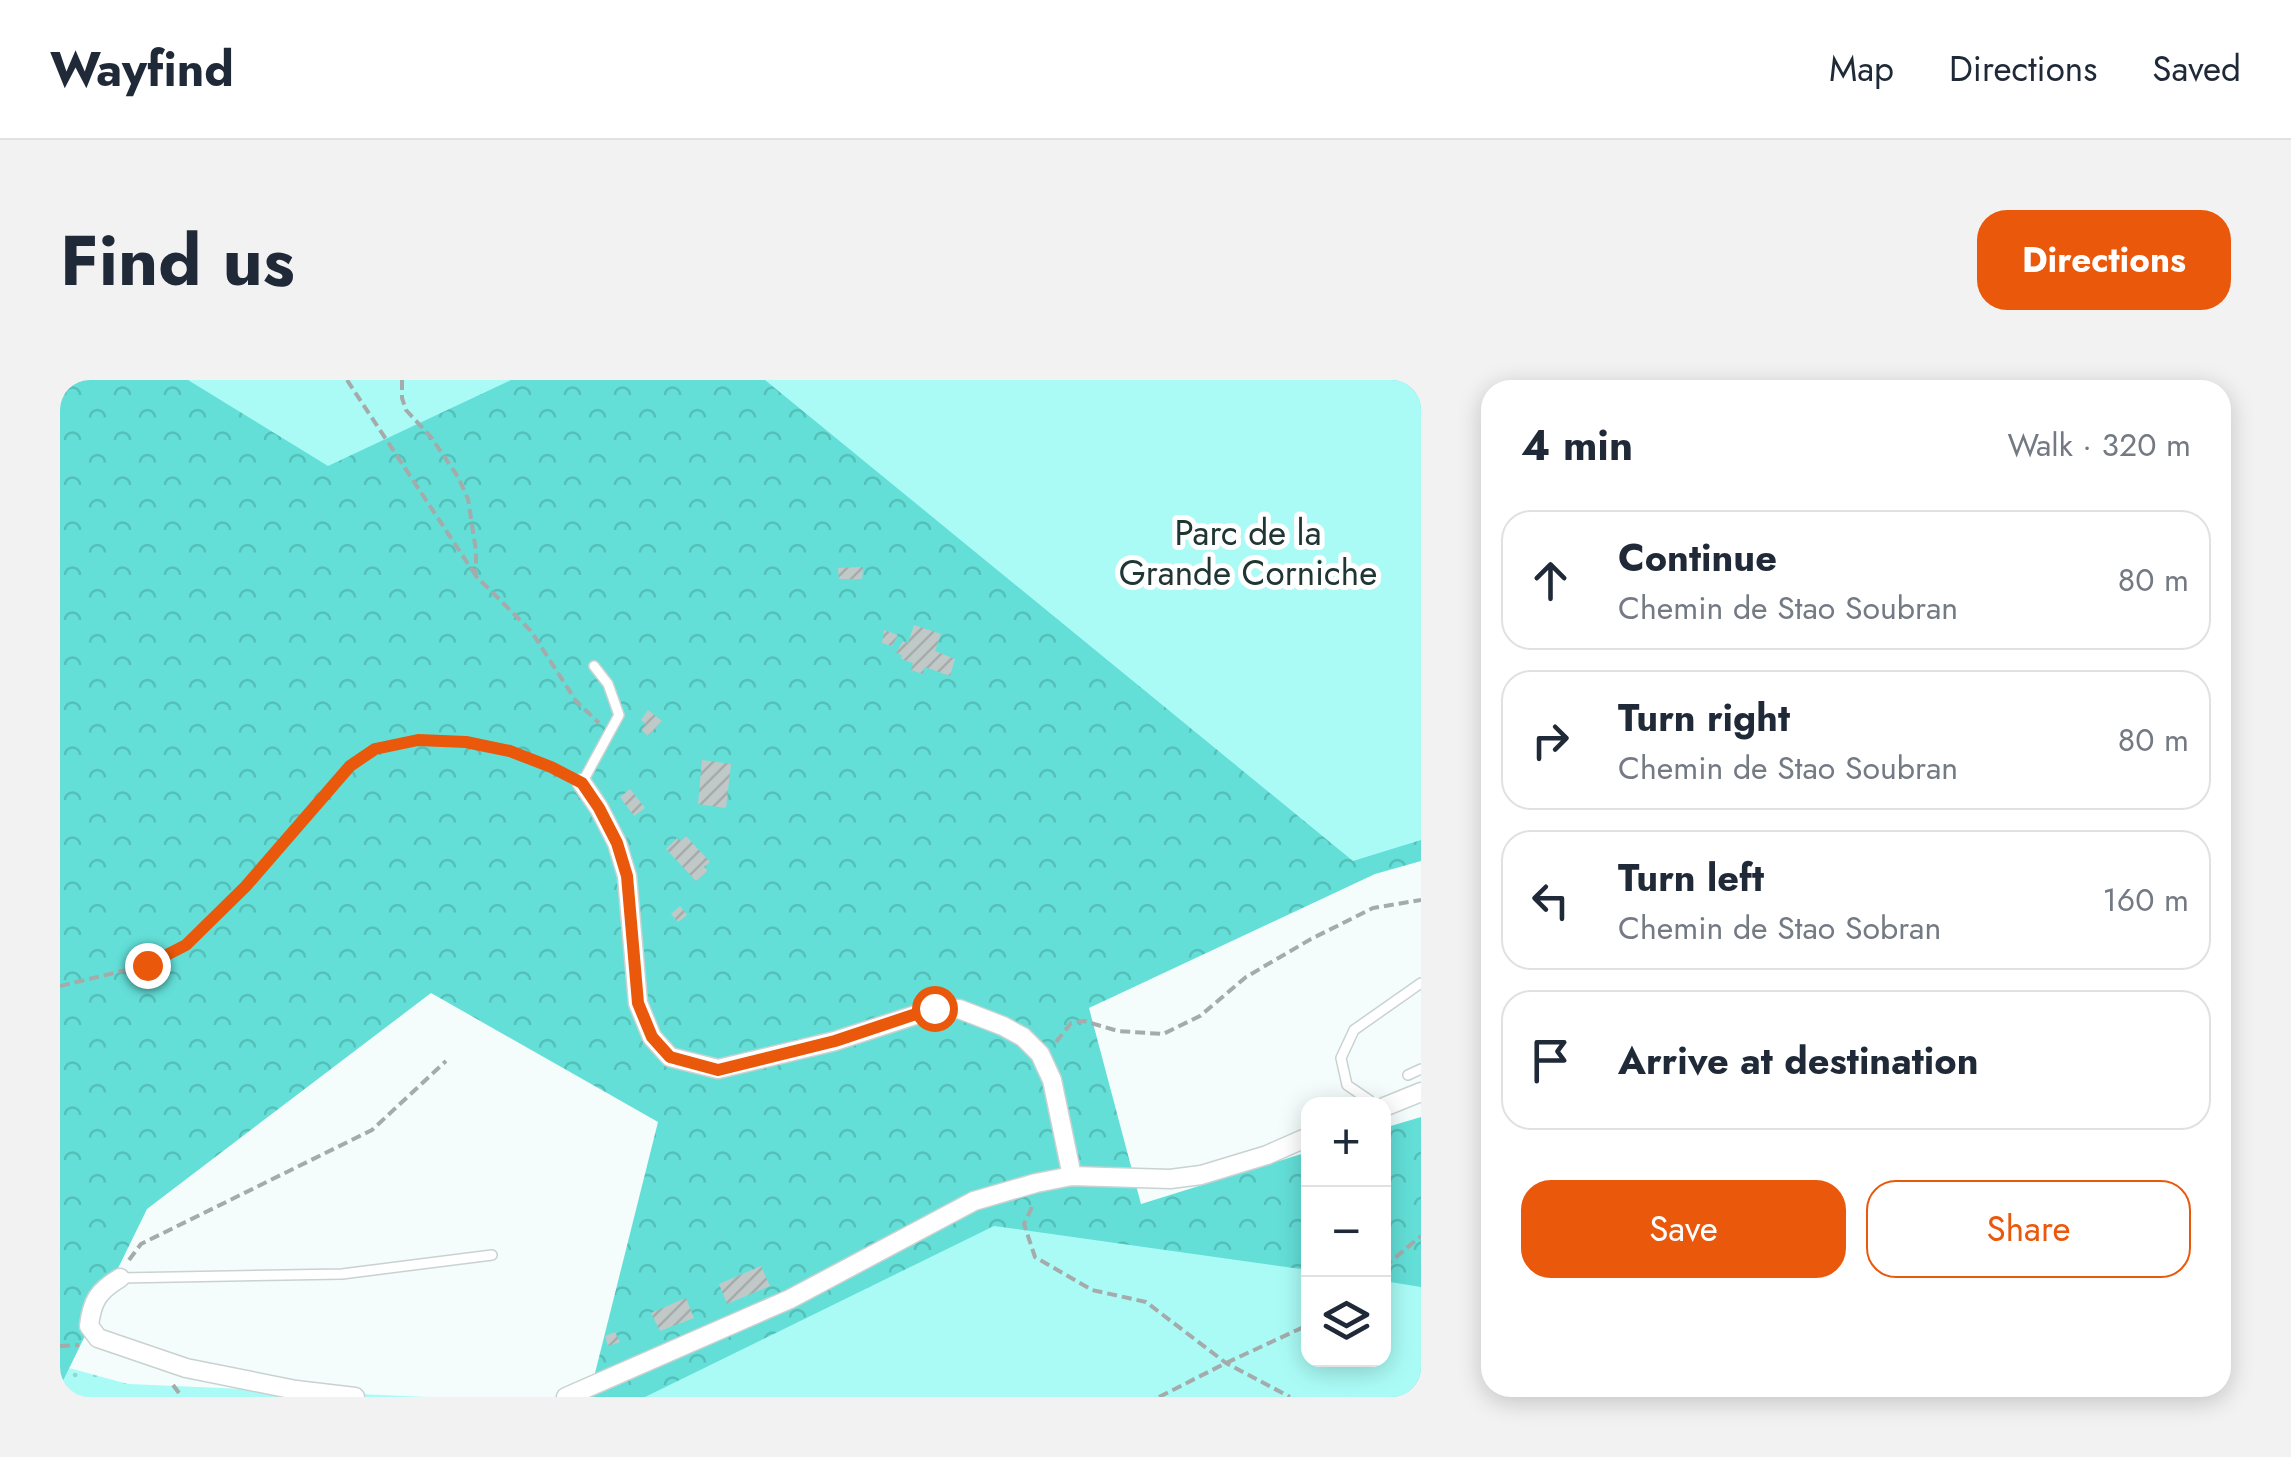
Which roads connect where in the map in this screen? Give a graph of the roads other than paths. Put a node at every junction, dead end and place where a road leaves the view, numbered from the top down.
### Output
1 (594, 666) dead end
2 (582, 783) joint
3 (1421, 983) edge
4 (1421, 1069) edge
5 (1408, 1075) dead end
6 (1421, 1092) edge
7 (1366, 1097) edge
8 (1391, 1104) edge
9 (1301, 1141) edge
10 (1072, 1176) junction
11 (492, 1255) dead end
12 (120, 1278) joint
13 (355, 1397) edge
14 (566, 1397) edge

1 - 2 lane
2 - 10 street
3 - 7 lane
4 - 5 lane
6 - 8 street
9 - 10 street
10 - 14 street
11 - 12 lane
12 - 13 street

